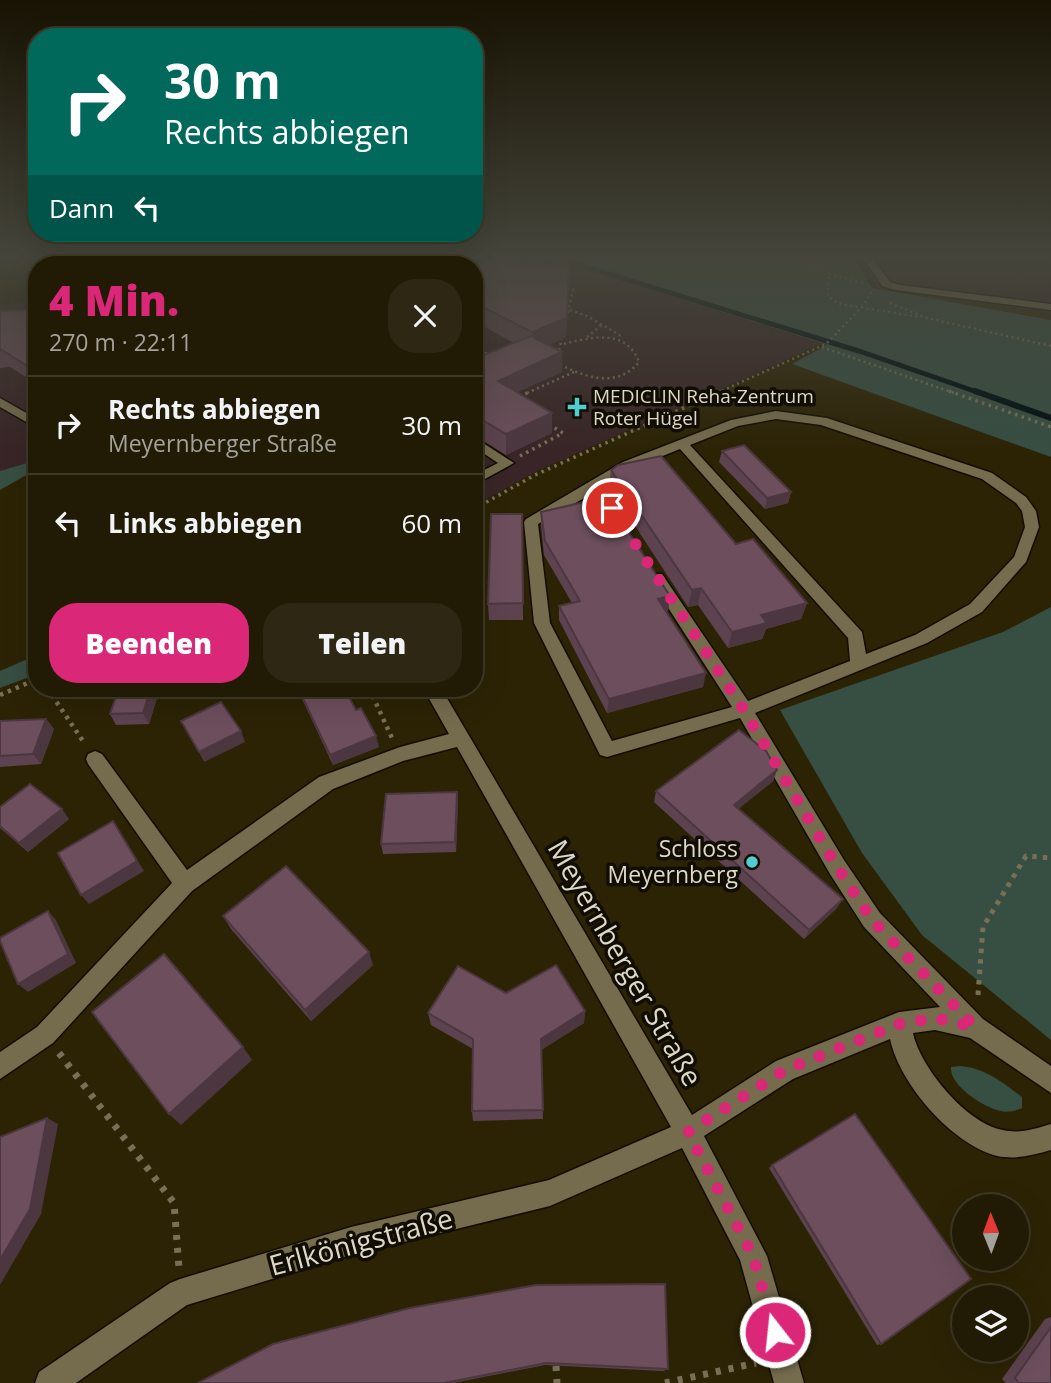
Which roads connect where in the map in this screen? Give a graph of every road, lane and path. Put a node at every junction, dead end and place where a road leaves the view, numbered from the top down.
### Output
1 (567, 322) edge
2 (597, 322) edge
3 (848, 322) edge
4 (943, 322) edge
5 (603, 324) junction
6 (587, 338) junction
7 (624, 338) junction
8 (562, 344) junction
9 (1051, 346) edge
10 (821, 347) junction
11 (483, 352) edge
12 (506, 353) edge
13 (574, 372) junction
14 (510, 401) edge
15 (0, 402) edge
16 (28, 419) edge
17 (542, 420) edge
18 (1051, 427) edge
19 (682, 444) junction
20 (483, 447) edge
21 (507, 463) junction
22 (483, 476) edge
23 (597, 485) junction
24 (483, 504) edge
25 (627, 530) edge
26 (649, 564) edge
27 (859, 664) junction
28 (28, 683) edge
29 (0, 695) edge
30 (53, 697) edge
31 (373, 697) edge
32 (437, 697) edge
33 (744, 710) junction
34 (460, 739) junction
35 (400, 754) junction
36 (95, 760) joint
37 (1051, 858) edge
38 (185, 884) junction
39 (899, 1024) junction
40 (975, 1027) junction
41 (45, 1035) junction
42 (0, 1067) edge
43 (1051, 1081) edge
44 (688, 1132) junction
45 (1051, 1137) edge
46 (180, 1293) junction
47 (556, 1366) edge
48 (786, 1370) edge
49 (50, 1383) edge
50 (556, 1383) edge
51 (664, 1383) edge

1 - 8 path
2 - 5 path
3 - 10 path
4 - 9 path
5 - 6 path
5 - 7 path
6 - 7 path
6 - 8 path
7 - 13 path
8 - 13 path
10 - 18 path
10 - 24 path
11 - 12 path
13 - 14 path
15 - 16 street
17 - 21 path
19 - 23 street
19 - 27 street
19 - 27 street
20 - 21 street
21 - 22 street
23 - 25 street
23 - 33 street
26 - 33 street
27 - 33 street
28 - 29 path
30 - 36 path
31 - 35 path
32 - 34 street, Meyernberger Straße
33 - 40 street
34 - 35 street
34 - 44 street, Meyernberger Straße
35 - 38 street
36 - 38 street
37 - 40 path
38 - 41 street
39 - 40 street
39 - 44 street
39 - 45 street
40 - 43 street
41 - 42 street
41 - 46 path
44 - 46 street, Erlkönigstraße
44 - 48 street, Meyernberger Straße
46 - 49 street, Erlkönigstraße
47 - 50 path
48 - 51 path

